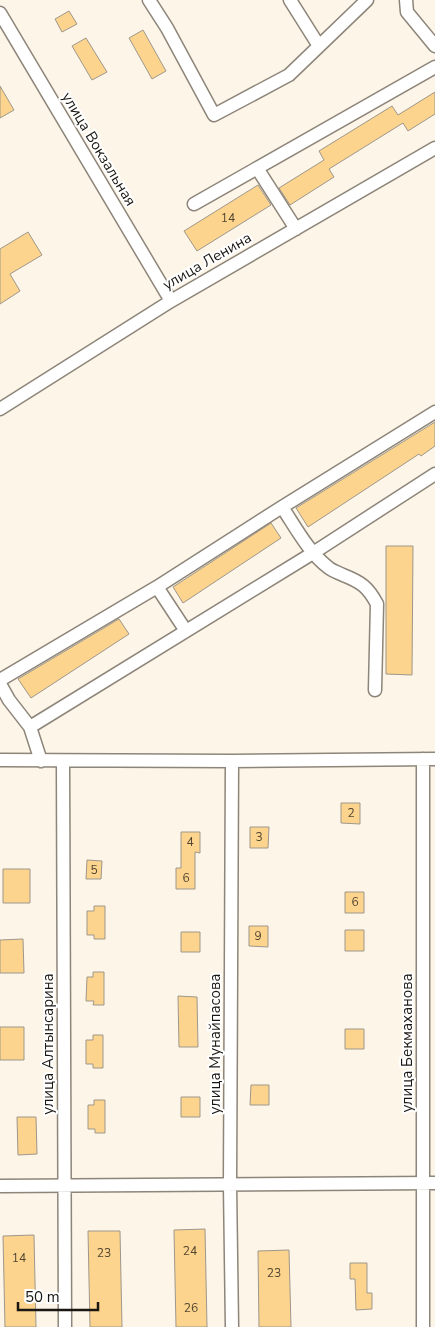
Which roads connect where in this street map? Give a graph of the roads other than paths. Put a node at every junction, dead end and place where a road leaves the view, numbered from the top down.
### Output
1 (149, 0) edge
2 (290, 0) edge
3 (367, 0) edge
4 (406, 0) edge
5 (0, 13) edge
6 (319, 46) junction
7 (435, 46) edge
8 (435, 67) edge
9 (435, 148) edge
10 (256, 168) junction
11 (194, 204) dead end
12 (296, 229) junction
13 (171, 301) junction
14 (0, 409) edge
15 (435, 412) edge
16 (435, 474) edge
17 (282, 507) junction
18 (312, 553) junction
19 (157, 587) junction
20 (186, 631) junction
21 (0, 680) edge
22 (0, 684) edge
23 (375, 690) dead end
24 (30, 727) junction
25 (429, 759) edge
26 (0, 760) edge
27 (41, 761) junction
28 (63, 761) junction
29 (232, 761) junction
30 (430, 1183) edge
31 (230, 1184) junction
32 (0, 1186) edge
33 (64, 1186) junction
34 (65, 1327) edge
35 (232, 1327) edge
36 (423, 1327) edge

1 - 6 street
2 - 6 street
3 - 6 street
4 - 7 street
5 - 13 street, улица Вокзальная
8 - 10 street
9 - 12 street, улица Ленина
10 - 11 street
10 - 12 street
12 - 13 street, улица Ленина
13 - 14 street, улица Ленина
15 - 17 street
16 - 18 street
17 - 18 street
17 - 19 street
18 - 20 street
18 - 23 street
19 - 20 street
19 - 21 street
20 - 24 street
22 - 24 street
24 - 27 street
25 - 29 street
25 - 30 street, улица Бекмаханова
26 - 27 street
27 - 28 street
28 - 29 street
28 - 33 street, улица Алтынсарина
29 - 31 street, улица Мунайпасова
30 - 31 street
30 - 36 street, улица Бекмаханова
31 - 33 street
31 - 35 street, улица Мунайпасова
32 - 33 street
33 - 34 street, улица Алтынсарина

